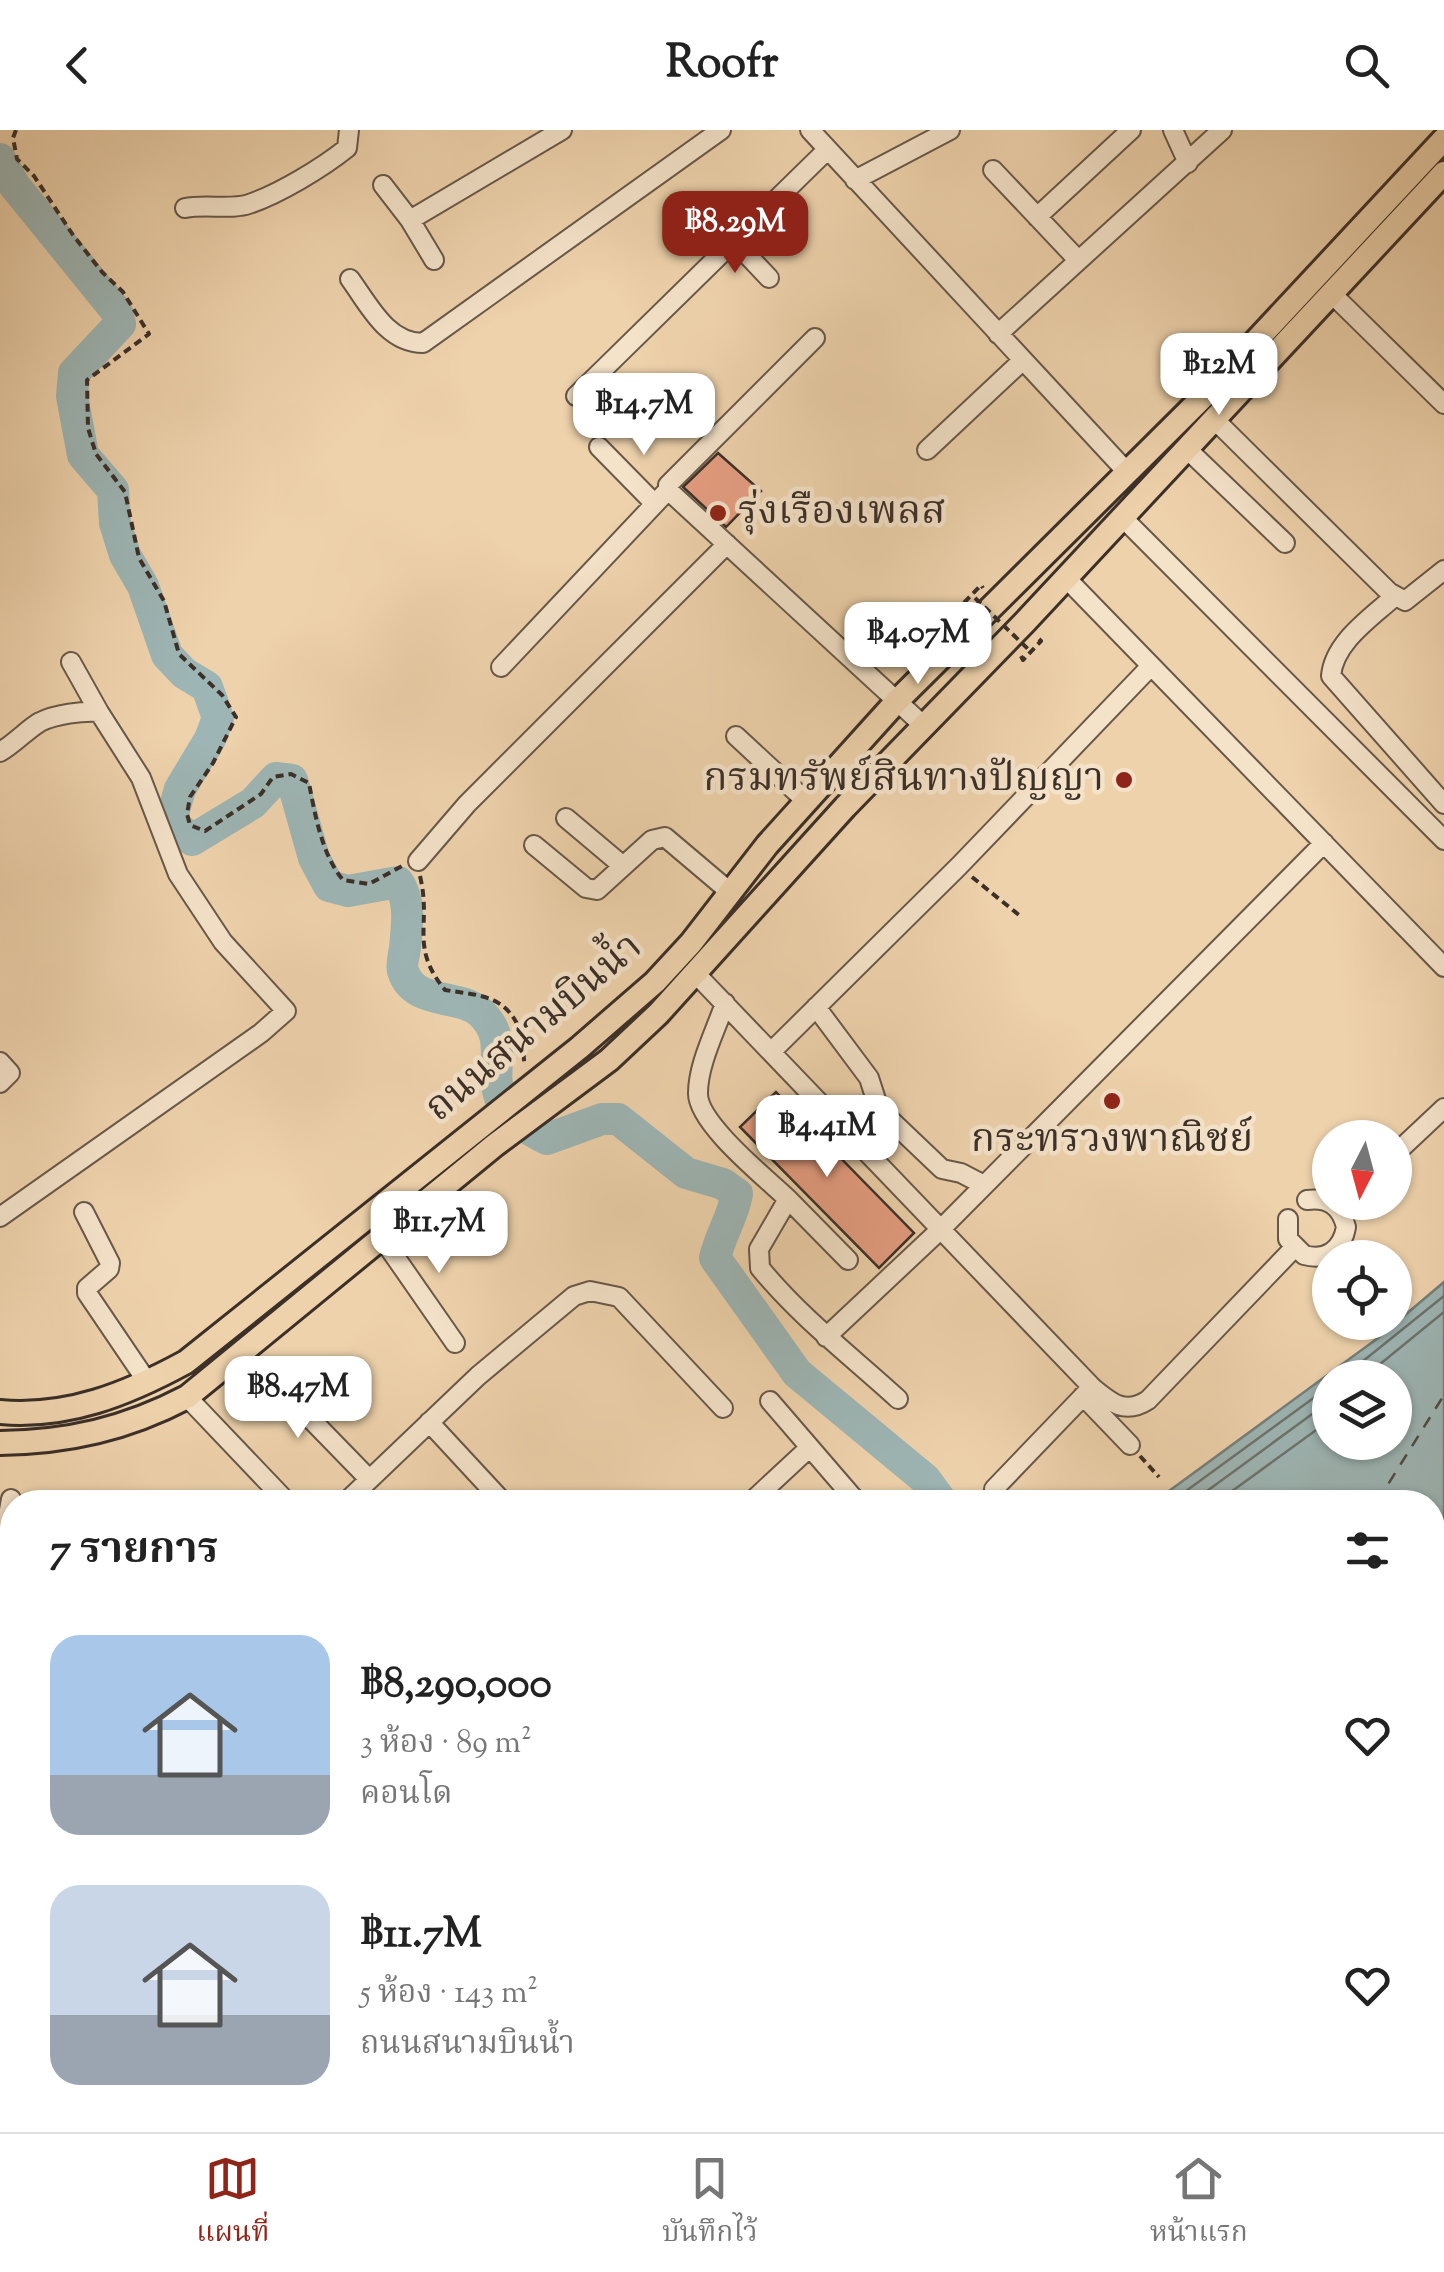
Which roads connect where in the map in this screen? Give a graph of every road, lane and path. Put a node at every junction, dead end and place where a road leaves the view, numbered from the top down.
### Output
1 (16, 130) edge
2 (349, 130) edge
3 (562, 130) edge
4 (720, 130) edge
5 (810, 130) edge
6 (950, 130) edge
7 (1130, 130) edge
8 (1173, 130) edge
9 (1222, 130) edge
10 (1444, 139) edge
11 (827, 150) junction
12 (1188, 163) junction
13 (993, 170) dead end
14 (1444, 173) edge
15 (855, 180) junction
16 (383, 184) dead end
17 (185, 208) dead end
18 (1037, 217) junction
19 (410, 220) junction
20 (734, 241) junction
21 (434, 260) dead end
22 (1078, 260) junction
23 (769, 278) dead end
24 (350, 279) dead end
25 (1332, 294) junction
26 (998, 334) junction
27 (815, 338) dead end
28 (1023, 360) junction
29 (576, 396) dead end
30 (1444, 404) edge
31 (1215, 420) junction
32 (599, 448) dead end
33 (1187, 449) junction
34 (927, 450) dead end
35 (1127, 472) junction
36 (661, 496) junction
37 (1123, 518) junction
38 (1285, 543) dead end
39 (727, 544) junction
40 (1444, 570) edge
41 (1066, 578) junction
42 (1396, 596) junction
43 (975, 598) dead end
44 (1041, 641) dead end
45 (71, 662) dead end
46 (501, 666) dead end
47 (1151, 666) junction
48 (897, 701) junction
49 (99, 712) junction
50 (924, 726) junction
51 (736, 736) dead end
52 (0, 752) edge
53 (806, 801) junction
54 (1444, 804) edge
55 (566, 818) dead end
56 (1444, 840) edge
57 (1324, 844) junction
58 (534, 845) dead end
59 (418, 861) junction
60 (623, 866) junction
61 (959, 866) junction
62 (730, 892) junction
63 (1019, 915) dead end
64 (1444, 967) edge
65 (696, 974) junction
66 (725, 1003) junction
67 (816, 1007) junction
68 (771, 1052) junction
69 (0, 1062) edge
70 (0, 1083) edge
71 (524, 1090) junction
72 (1444, 1108) edge
73 (1412, 1138) edge
74 (984, 1185) junction
75 (788, 1199) junction
76 (1307, 1200) dead end
77 (1312, 1200) edge
78 (84, 1212) dead end
79 (0, 1217) edge
80 (1288, 1218) dead end
81 (1344, 1220) edge
82 (941, 1229) junction
83 (382, 1238) junction
84 (1294, 1248) junction
85 (848, 1260) dead end
86 (826, 1337) junction
87 (455, 1343) dead end
88 (262, 1369) dead end
89 (148, 1383) junction
90 (1088, 1392) junction
91 (187, 1397) junction
92 (898, 1399) dead end
93 (770, 1402) dead end
94 (724, 1408) dead end
95 (0, 1412) edge
96 (429, 1422) junction
97 (0, 1444) edge
98 (1130, 1446) joint
99 (808, 1449) junction
100 (1159, 1476) dead end
101 (369, 1479) junction
102 (994, 1489) dead end
103 (275, 1490) edge
104 (358, 1490) edge
105 (491, 1490) edge
106 (764, 1490) edge
107 (847, 1490) edge

1 - 59 path
2 - 17 street
3 - 19 street
4 - 24 street
5 - 11 street
6 - 15 street
7 - 18 street
8 - 12 street
9 - 12 street
10 - 35 main road, ถนนสนามบินน้ำ
11 - 15 street
11 - 20 street
12 - 22 street
13 - 18 street
14 - 25 main road, ถนนสนามบินน้ำ
15 - 26 street
16 - 19 street
18 - 22 street
19 - 21 street
20 - 23 street
20 - 29 street
22 - 26 street
25 - 30 street
25 - 31 main road, ถนนสนามบินน้ำ
26 - 28 street
27 - 36 street
28 - 34 street
28 - 35 street
31 - 33 main road, ถนนสนามบินน้ำ
31 - 42 street
32 - 36 street
33 - 37 main road, ถนนสนามบินน้ำ
33 - 38 street
35 - 48 main road, ถนนสนามบินน้ำ
36 - 39 street
36 - 46 street
37 - 41 main road, ถนนสนามบินน้ำ
37 - 56 street
39 - 48 street
39 - 59 street
40 - 42 street
41 - 47 street
41 - 50 main road, ถนนสนามบินน้ำ
42 - 54 street
43 - 44 path, bridge
45 - 49 street
47 - 57 street
47 - 61 street
48 - 50 street
48 - 53 main road, ถนนสนามบินน้ำ
49 - 52 street
49 - 79 street
50 - 65 main road, ถนนสนามบินน้ำ
51 - 53 street
53 - 62 main road, ถนนสนามบินน้ำ
55 - 60 street
57 - 64 street
57 - 74 street
58 - 60 street
59 - 71 path
60 - 62 street
61 - 63 path
61 - 67 street
62 - 71 main road, ถนนสนามบินน้ำ
65 - 66 street
65 - 83 main road, ถนนสนามบินน้ำ
66 - 68 street
66 - 75 street
67 - 68 street
67 - 74 street
68 - 82 street
69 - 70 street
71 - 89 main road, ถนนสนามบินน้ำ
72 - 73 street
74 - 82 street
75 - 85 street
75 - 86 street
76 - 77 street
78 - 89 street
80 - 84 street
81 - 84 street
82 - 86 street
82 - 90 street
83 - 87 street
83 - 91 main road, ถนนสนามบินน้ำ
84 - 90 street
86 - 92 street
88 - 101 street
89 - 95 main road, ถนนสนามบินน้ำ
90 - 98 street
90 - 102 street
91 - 97 main road, ถนนสนามบินน้ำ
91 - 103 street
93 - 99 street
94 - 96 street
96 - 101 street
96 - 105 street
98 - 100 path
99 - 106 street
99 - 107 street
101 - 104 street

